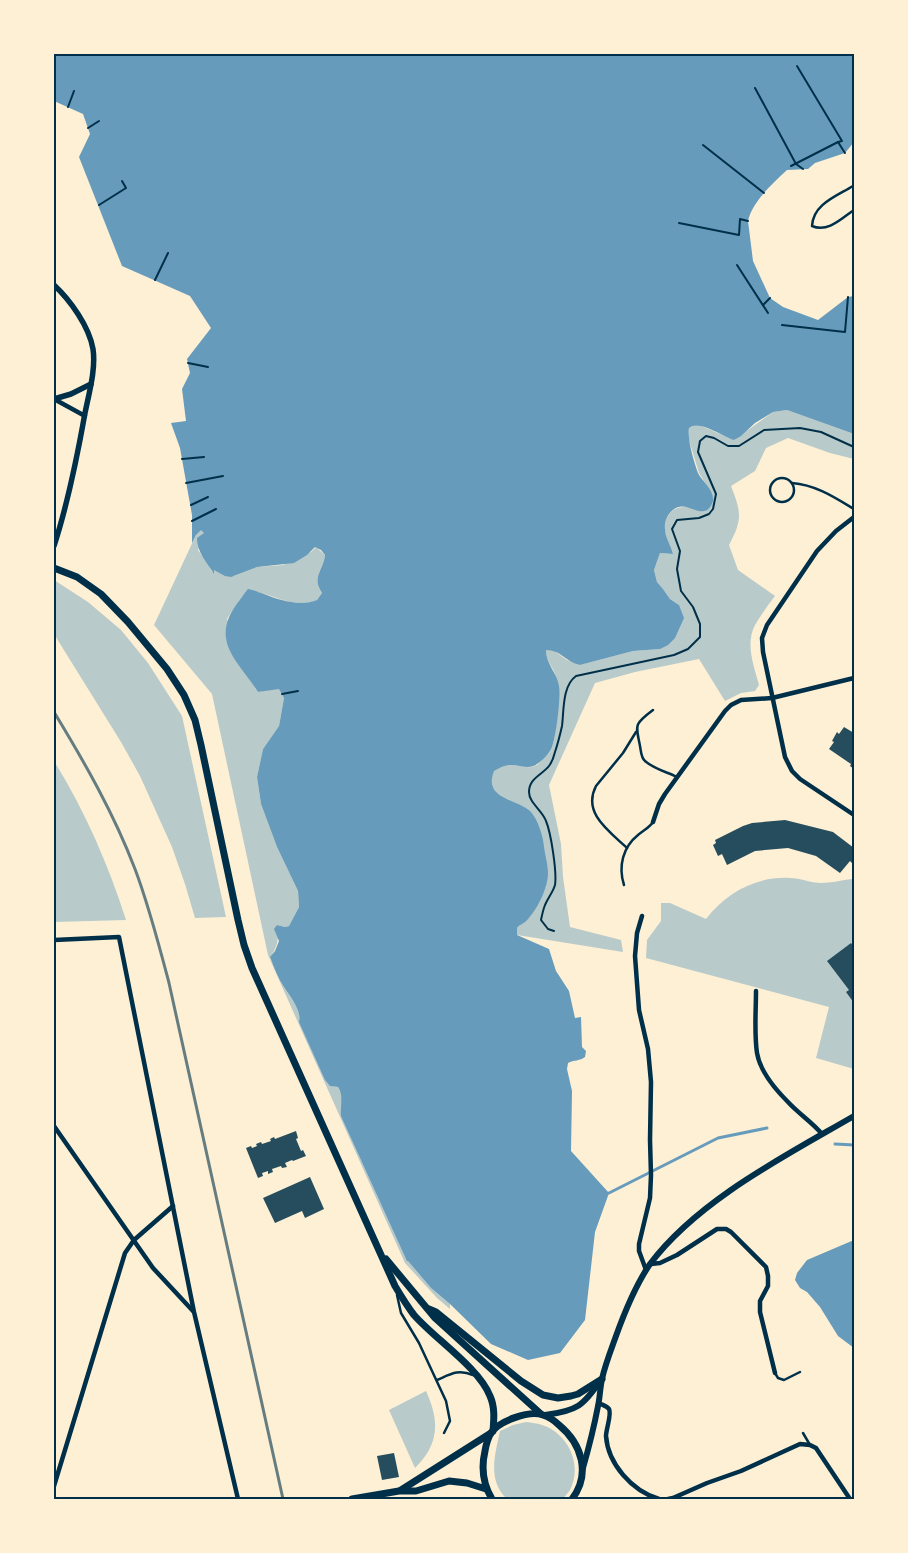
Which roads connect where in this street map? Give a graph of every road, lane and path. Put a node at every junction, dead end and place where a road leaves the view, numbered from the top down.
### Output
1 (797, 66) dead end
2 (755, 88) dead end
3 (74, 92) dead end
4 (68, 106) dead end
5 (99, 121) dead end
6 (88, 128) dead end
7 (838, 142) junction
8 (703, 145) dead end
9 (844, 153) dead end
10 (796, 164) junction
11 (791, 166) dead end
12 (803, 169) dead end
13 (122, 181) dead end
14 (853, 186) dead end
15 (764, 193) dead end
16 (99, 205) dead end
17 (854, 210) edge
18 (748, 221) dead end
19 (679, 223) dead end
20 (168, 252) dead end
21 (737, 265) dead end
22 (155, 280) dead end
23 (54, 284) edge
24 (848, 297) dead end
25 (770, 298) dead end
26 (763, 306) junction
27 (768, 313) dead end
28 (782, 325) dead end
29 (188, 363) dead end
30 (208, 367) dead end
31 (91, 384) junction
32 (54, 399) edge
33 (85, 416) junction
34 (854, 447) edge
35 (204, 457) dead end
36 (182, 459) dead end
37 (222, 476) dead end
38 (186, 483) dead end
39 (792, 484) junction
40 (208, 498) dead end
41 (191, 504) dead end
42 (854, 508) edge
43 (216, 509) dead end
44 (854, 517) edge
45 (192, 520) dead end
46 (54, 546) edge
47 (54, 568) edge
48 (854, 678) edge
49 (298, 691) dead end
50 (282, 694) dead end
51 (772, 698) junction
52 (652, 710) dead end
53 (636, 732) junction
54 (678, 776) junction
55 (854, 815) edge
56 (653, 822) joint
57 (627, 848) junction
58 (624, 885) dead end
59 (642, 916) dead end
60 (554, 931) dead end
61 (54, 940) edge
62 (756, 991) dead end
63 (854, 1116) edge
64 (54, 1126) edge
65 (822, 1134) junction
66 (173, 1206) junction
67 (134, 1240) junction
68 (380, 1251) junction
69 (651, 1264) junction
70 (646, 1271) junction
71 (395, 1286) junction
72 (426, 1308) junction
73 (194, 1312) junction
74 (800, 1372) dead end
75 (776, 1373) joint
76 (476, 1376) junction
77 (602, 1379) junction
78 (437, 1380) junction
79 (598, 1404) junction
80 (543, 1415) junction
81 (492, 1432) junction
82 (444, 1433) dead end
83 (803, 1433) dead end
84 (810, 1445) junction
85 (583, 1470) junction
86 (54, 1486) edge
87 (579, 1488) junction
88 (487, 1490) junction
89 (400, 1491) junction
90 (238, 1499) edge
91 (352, 1499) edge
92 (487, 1499) edge
93 (492, 1499) edge
94 (572, 1499) edge
95 (581, 1499) edge
96 (659, 1499) edge
97 (668, 1499) edge
98 (850, 1499) edge

1 - 7 path
2 - 10 path
3 - 4 path
5 - 6 path
7 - 9 path
7 - 10 path
8 - 15 path
10 - 11 path
10 - 12 path
13 - 16 path
14 - 17 lane
18 - 19 path
20 - 22 path
21 - 26 path
23 - 31 street
24 - 28 path
25 - 26 path
26 - 27 path
29 - 30 path
31 - 32 street
31 - 33 street
32 - 33 street
33 - 46 street
34 - 60 path
35 - 36 path
37 - 38 path
39 - 39 lane
39 - 42 lane
40 - 41 path
43 - 45 path
44 - 51 street
47 - 68 main road
48 - 51 street
49 - 50 path
51 - 54 street
51 - 55 street
52 - 53 lane
53 - 54 lane
53 - 57 lane
54 - 56 street
56 - 57 lane
57 - 58 lane
59 - 70 street
61 - 66 street
62 - 65 street
63 - 65 main road
64 - 67 street
65 - 69 main road
66 - 67 street
66 - 73 street
67 - 73 street
67 - 86 street
68 - 71 main road
68 - 72 main road
69 - 70 main road
69 - 75 street
70 - 77 main road
71 - 76 main road
71 - 78 lane
72 - 77 main road
72 - 80 main road
73 - 90 street
74 - 75 lane
76 - 78 lane
76 - 81 main road
77 - 79 main road
77 - 80 main road
78 - 82 lane
79 - 85 main road
79 - 96 street
80 - 81 main road
80 - 85 main road
81 - 88 main road
81 - 89 main road
83 - 84 lane
84 - 97 street
84 - 98 street
85 - 87 main road
87 - 94 main road
87 - 95 main road
88 - 89 main road
88 - 92 main road
88 - 93 main road
89 - 91 main road

